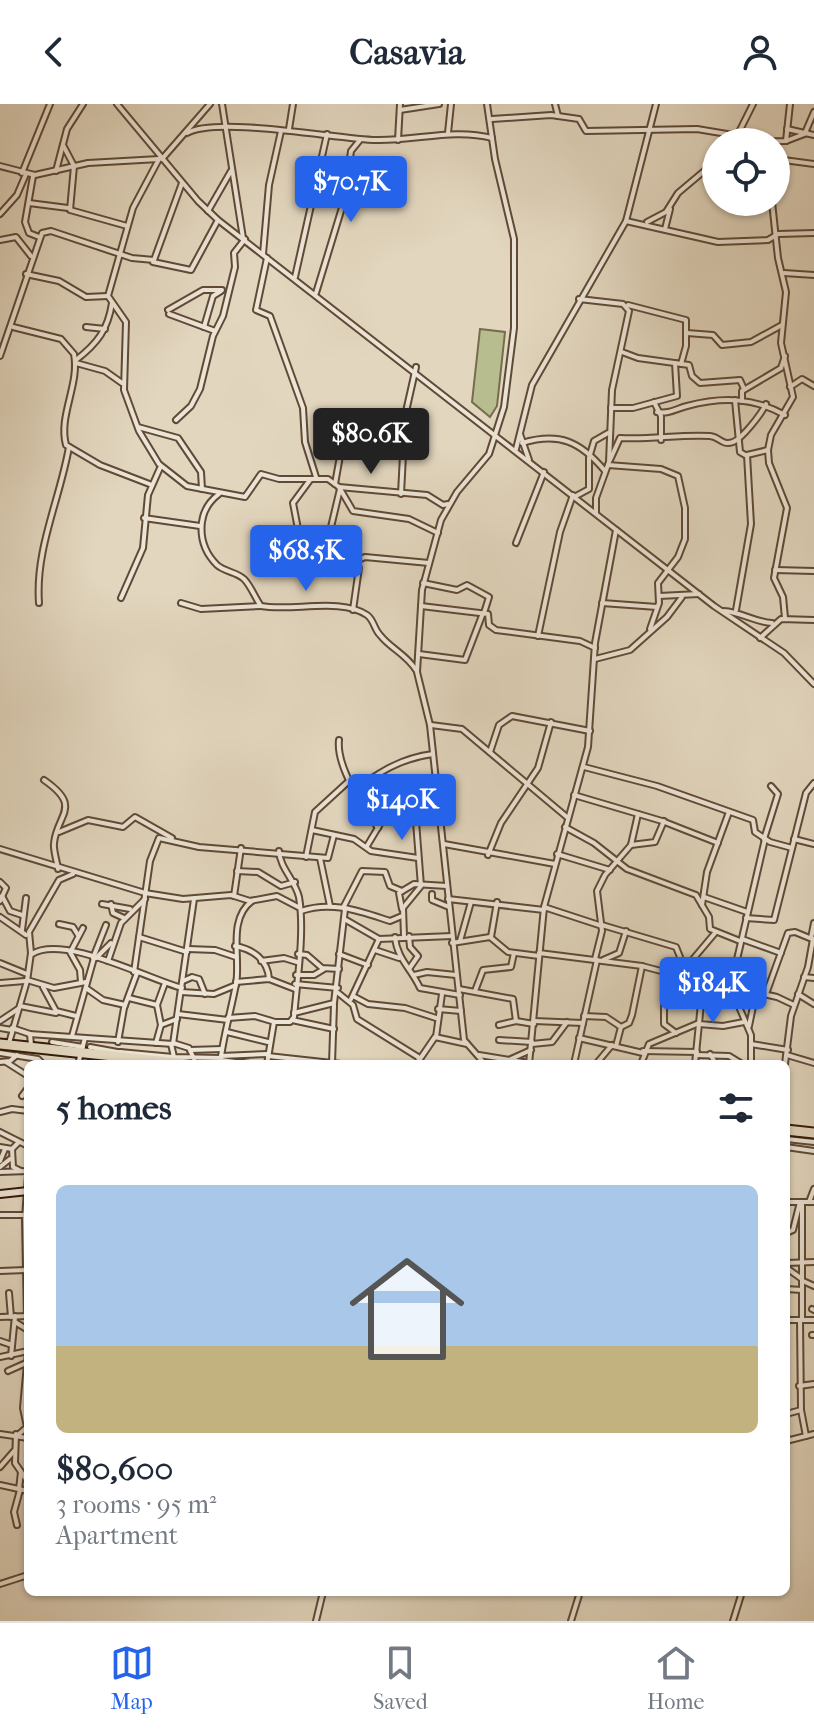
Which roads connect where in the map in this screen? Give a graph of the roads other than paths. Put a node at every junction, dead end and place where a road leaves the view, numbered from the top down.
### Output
1 (50, 104) edge
2 (83, 104) edge
3 (117, 104) edge
4 (210, 104) edge
5 (222, 104) edge
6 (293, 104) edge
7 (439, 104) edge
8 (451, 104) edge
9 (487, 104) edge
10 (555, 104) edge
11 (656, 104) edge
12 (753, 104) edge
13 (790, 104) edge
14 (400, 107) edge
15 (814, 112) edge
16 (558, 116) junction
17 (492, 119) junction
18 (227, 128) junction
19 (744, 128) edge
20 (787, 128) edge
21 (289, 130) junction
22 (702, 130) edge
23 (790, 130) edge
24 (281, 131) junction
25 (647, 131) junction
26 (187, 133) junction
27 (806, 133) junction
28 (327, 134) junction
29 (448, 134) junction
30 (814, 135) edge
31 (492, 138) junction
32 (361, 139) junction
33 (790, 139) edge
34 (398, 140) junction
35 (63, 145) junction
36 (161, 159) junction
37 (790, 161) edge
38 (814, 164) edge
39 (232, 165) junction
40 (0, 166) edge
41 (74, 166) junction
42 (56, 171) junction
43 (24, 173) junction
44 (702, 173) edge
45 (33, 175) junction
46 (182, 183) junction
47 (29, 203) junction
48 (670, 207) junction
49 (68, 208) junction
50 (208, 211) junction
51 (0, 214) edge
52 (773, 216) edge
53 (218, 220) junction
54 (626, 221) junction
55 (645, 223) junction
56 (127, 226) junction
57 (665, 229) junction
58 (814, 233) edge
59 (775, 235) junction
60 (39, 237) junction
61 (244, 239) junction
62 (0, 240) edge
63 (118, 253) junction
64 (265, 255) junction
65 (31, 256) junction
66 (150, 261) junction
67 (784, 273) junction
68 (26, 274) junction
69 (814, 275) edge
70 (295, 277) junction
71 (230, 284) junction
72 (222, 290) junction
73 (316, 293) junction
74 (108, 296) junction
75 (579, 299) junction
76 (112, 303) junction
77 (626, 305) junction
78 (782, 325) junction
79 (13, 327) junction
80 (86, 327) dead end
81 (204, 327) junction
82 (105, 329) junction
83 (215, 331) junction
84 (687, 333) junction
85 (622, 352) junction
86 (0, 356) edge
87 (785, 356) junction
88 (76, 361) junction
89 (675, 363) junction
90 (681, 364) junction
91 (415, 369) junction
92 (124, 385) junction
93 (814, 386) edge
94 (790, 387) junction
95 (744, 389) junction
96 (735, 400) junction
97 (742, 401) junction
98 (654, 402) junction
99 (766, 404) junction
100 (611, 408) junction
101 (657, 412) junction
102 (785, 415) junction
103 (176, 420) dead end
104 (138, 427) junction
105 (520, 430) junction
106 (610, 432) junction
107 (497, 434) junction
108 (740, 439) junction
109 (661, 440) junction
110 (522, 443) junction
111 (69, 447) junction
112 (768, 450) junction
113 (517, 452) junction
114 (590, 455) junction
115 (340, 456) dead end
116 (747, 456) junction
117 (529, 462) junction
118 (609, 464) junction
119 (161, 467) junction
120 (605, 471) junction
121 (544, 472) junction
122 (311, 478) junction
123 (318, 478) junction
124 (152, 485) junction
125 (338, 487) junction
126 (202, 489) junction
127 (220, 494) junction
128 (401, 494) junction
129 (574, 496) junction
130 (449, 504) junction
131 (596, 513) junction
132 (144, 518) junction
133 (200, 526) junction
134 (616, 530) junction
135 (438, 533) junction
136 (516, 543) dead end
137 (333, 544) dead end
138 (356, 561) junction
139 (429, 563) junction
140 (669, 570) junction
141 (775, 570) junction
142 (814, 571) edge
143 (423, 583) junction
144 (699, 594) junction
145 (659, 596) junction
146 (682, 597) junction
147 (121, 598) dead end
148 (39, 603) dead end
149 (181, 603) dead end
150 (602, 603) junction
151 (263, 606) junction
152 (421, 606) junction
153 (657, 607) junction
154 (353, 610) junction
155 (719, 610) junction
156 (736, 610) junction
157 (483, 613) junction
158 (785, 618) junction
159 (814, 620) edge
160 (774, 623) junction
161 (650, 629) junction
162 (538, 636) junction
163 (760, 638) junction
164 (596, 648) junction
165 (419, 654) junction
166 (595, 659) junction
167 (417, 672) junction
168 (814, 684) edge
169 (551, 722) junction
170 (430, 725) junction
171 (590, 731) junction
172 (339, 740) dead end
173 (490, 752) junction
174 (433, 754) junction
175 (584, 767) junction
176 (44, 780) dead end
177 (350, 780) junction
178 (529, 783) junction
179 (814, 783) edge
180 (771, 786) dead end
181 (354, 790) junction
182 (438, 795) junction
183 (574, 795) junction
184 (414, 796) junction
185 (729, 812) junction
186 (638, 814) junction
187 (568, 818) junction
188 (664, 821) junction
189 (565, 827) junction
190 (378, 828) junction
191 (312, 830) junction
192 (59, 832) junction
193 (334, 835) junction
194 (765, 839) junction
195 (794, 839) junction
196 (175, 840) junction
197 (718, 843) junction
198 (443, 844) junction
199 (814, 844) edge
200 (631, 845) junction
201 (367, 846) junction
202 (241, 848) junction
203 (792, 848) junction
204 (0, 849) edge
205 (279, 851) junction
206 (557, 854) junction
207 (488, 855) junction
208 (306, 857) junction
209 (320, 858) junction
210 (418, 858) junction
211 (618, 861) junction
212 (555, 864) junction
213 (58, 868) junction
214 (610, 870) junction
215 (237, 871) junction
216 (73, 874) junction
217 (59, 881) junction
218 (0, 882) edge
219 (295, 882) junction
220 (421, 886) junction
221 (447, 886) junction
222 (402, 891) junction
223 (432, 894) dead end
224 (145, 896) junction
225 (234, 896) junction
226 (704, 897) junction
227 (1, 898) edge
228 (26, 898) dead end
229 (194, 899) junction
230 (448, 899) junction
231 (252, 901) junction
232 (472, 901) junction
233 (497, 902) junction
234 (102, 904) dead end
235 (111, 904) junction
236 (330, 906) junction
237 (701, 906) junction
238 (449, 907) junction
239 (9, 909) junction
240 (300, 909) junction
241 (402, 909) junction
242 (544, 909) junction
243 (132, 910) junction
244 (346, 910) junction
245 (0, 914) edge
246 (22, 915) junction
247 (747, 915) junction
248 (402, 916) junction
249 (124, 918) junction
250 (344, 921) junction
251 (814, 923) edge
252 (59, 924) dead end
253 (106, 925) dead end
254 (602, 925) junction
255 (83, 928) dead end
256 (22, 930) junction
257 (626, 930) junction
258 (715, 933) junction
259 (78, 935) junction
260 (406, 936) junction
261 (452, 936) junction
262 (139, 937) junction
263 (395, 937) junction
264 (491, 937) junction
265 (28, 938) junction
266 (379, 939) junction
267 (813, 939) edge
268 (740, 940) junction
269 (460, 941) junction
270 (113, 943) junction
271 (452, 943) junction
272 (235, 946) junction
273 (46, 949) junction
274 (375, 950) junction
275 (70, 951) junction
276 (188, 951) junction
277 (514, 952) junction
278 (781, 953) junction
279 (298, 954) junction
280 (339, 954) junction
281 (31, 955) junction
282 (539, 955) junction
283 (236, 957) junction
284 (94, 958) junction
285 (399, 958) junction
286 (599, 960) junction
287 (108, 961) junction
288 (261, 961) junction
289 (297, 962) junction
290 (0, 963) edge
291 (368, 965) junction
292 (642, 966) junction
293 (679, 966) junction
294 (325, 968) junction
295 (339, 969) junction
296 (409, 969) junction
297 (136, 973) junction
298 (677, 974) junction
299 (296, 975) junction
300 (414, 975) junction
301 (456, 975) junction
302 (804, 977) junction
303 (27, 978) junction
304 (814, 978) edge
305 (269, 979) junction
306 (183, 981) junction
307 (81, 982) junction
308 (87, 982) junction
309 (703, 982) junction
310 (0, 983) edge
311 (165, 983) junction
312 (236, 984) junction
313 (736, 986) junction
314 (43, 987) junction
315 (295, 987) junction
316 (86, 988) junction
317 (180, 989) junction
318 (164, 990) junction
319 (338, 990) junction
320 (475, 991) junction
321 (459, 992) junction
322 (756, 992) junction
323 (205, 994) junction
324 (442, 994) junction
325 (766, 994) junction
326 (798, 994) junction
327 (129, 998) junction
328 (351, 998) junction
329 (360, 999) junction
330 (334, 1003) junction
331 (814, 1004) edge
332 (125, 1005) junction
333 (157, 1005) junction
334 (794, 1005) junction
335 (19, 1007) junction
336 (438, 1009) junction
337 (355, 1010) junction
338 (461, 1011) junction
339 (740, 1012) junction
340 (752, 1012) junction
341 (58, 1013) junction
342 (294, 1013) junction
343 (76, 1016) junction
344 (177, 1016) junction
345 (584, 1016) junction
346 (436, 1018) junction
347 (228, 1019) junction
348 (292, 1020) junction
349 (0, 1021) edge
350 (516, 1021) junction
351 (275, 1022) junction
352 (534, 1022) junction
353 (567, 1022) junction
354 (745, 1022) junction
355 (583, 1023) junction
356 (699, 1024) junction
357 (161, 1025) junction
358 (499, 1025) dead end
359 (621, 1027) junction
360 (0, 1028) edge
361 (749, 1028) junction
362 (12, 1029) junction
363 (334, 1029) junction
364 (227, 1032) junction
365 (676, 1033) junction
366 (58, 1035) junction
367 (72, 1036) junction
368 (436, 1037) junction
369 (85, 1038) junction
370 (579, 1038) junction
371 (96, 1040) junction
372 (499, 1040) dead end
373 (4, 1041) edge
374 (33, 1042) junction
375 (52, 1042) junction
376 (118, 1042) junction
377 (268, 1042) junction
378 (143, 1043) junction
379 (156, 1043) junction
380 (172, 1043) junction
381 (467, 1044) junction
382 (751, 1044) junction
383 (71, 1045) junction
384 (531, 1046) junction
385 (614, 1046) junction
386 (222, 1049) junction
387 (190, 1050) junction
388 (643, 1052) junction
389 (787, 1052) junction
390 (0, 1053) edge
391 (89, 1053) edge
392 (697, 1053) junction
393 (121, 1054) junction
394 (142, 1054) junction
395 (477, 1054) junction
396 (710, 1054) junction
397 (268, 1055) junction
398 (16, 1056) junction
399 (174, 1057) junction
400 (41, 1060) edge
401 (181, 1060) edge
402 (187, 1060) edge
403 (191, 1060) edge
404 (221, 1060) edge
405 (267, 1060) edge
406 (308, 1060) edge
407 (332, 1060) edge
408 (417, 1060) edge
409 (421, 1060) edge
410 (482, 1060) edge
411 (508, 1060) joint
412 (529, 1060) edge
413 (575, 1060) edge
414 (600, 1060) edge
415 (642, 1060) edge
416 (696, 1060) edge
417 (714, 1060) edge
418 (737, 1060) edge
419 (751, 1060) edge
420 (786, 1060) edge
421 (3, 1062) edge
422 (814, 1063) edge
423 (18, 1068) junction
424 (24, 1069) edge
425 (24, 1073) edge
426 (24, 1093) edge
427 (22, 1096) dead end
428 (24, 1110) edge
429 (0, 1112) edge
430 (814, 1125) edge
431 (790, 1130) edge
432 (0, 1132) edge
433 (814, 1133) edge
434 (790, 1139) edge
435 (19, 1142) junction
436 (814, 1142) edge
437 (24, 1144) edge
438 (2, 1148) edge
439 (790, 1148) edge
440 (12, 1149) junction
441 (814, 1151) edge
442 (1, 1159) edge
443 (10, 1159) junction
444 (0, 1170) edge
445 (21, 1171) junction
446 (24, 1172) edge
447 (24, 1188) edge
448 (814, 1189) edge
449 (0, 1194) edge
450 (806, 1202) edge
451 (0, 1215) edge
452 (24, 1215) edge
453 (790, 1231) edge
454 (801, 1261) junction
455 (790, 1262) edge
456 (814, 1262) edge
457 (790, 1268) edge
458 (24, 1270) edge
459 (0, 1271) edge
460 (790, 1272) edge
461 (803, 1280) junction
462 (814, 1286) edge
463 (790, 1289) edge
464 (802, 1290) junction
465 (9, 1293) dead end
466 (24, 1316) edge
467 (0, 1317) edge
468 (14, 1318) junction
469 (790, 1320) edge
470 (801, 1320) junction
471 (814, 1320) edge
472 (24, 1326) edge
473 (0, 1341) edge
474 (12, 1345) junction
475 (24, 1353) edge
476 (11, 1356) junction
477 (0, 1357) edge
478 (24, 1368) edge
479 (8, 1371) dead end
480 (814, 1384) edge
481 (799, 1386) junction
482 (801, 1410) junction
483 (790, 1413) edge
484 (24, 1428) edge
485 (0, 1434) edge
486 (17, 1434) junction
487 (814, 1434) edge
488 (790, 1435) edge
489 (806, 1436) junction
490 (24, 1437) edge
491 (797, 1438) junction
492 (790, 1440) edge
493 (14, 1451) junction
494 (0, 1467) edge
495 (21, 1472) junction
496 (24, 1476) edge
497 (0, 1485) edge
498 (20, 1490) junction
499 (24, 1490) edge
500 (17, 1525) dead end
501 (24, 1576) edge
502 (0, 1584) edge
503 (322, 1596) edge
504 (579, 1596) edge
505 (741, 1596) edge
506 (316, 1621) edge
507 (571, 1621) edge
508 (733, 1621) edge

1 - 43 street
2 - 35 street
3 - 36 street
4 - 26 street
5 - 18 street
6 - 21 street
7 - 14 street
8 - 29 street
9 - 17 street
10 - 16 street
11 - 25 street
12 - 19 street
13 - 20 street
14 - 34 street
15 - 27 street
16 - 17 street
16 - 25 street
17 - 31 street
18 - 24 street
18 - 26 street
18 - 39 street
21 - 24 street
21 - 28 street
22 - 25 street
23 - 27 street
24 - 64 street
25 - 54 street
26 - 36 street
27 - 30 street
27 - 33 street
28 - 32 street
28 - 70 street
29 - 31 street
29 - 34 street
31 - 107 street
32 - 34 street
32 - 73 street
35 - 41 street
35 - 42 street
36 - 41 street
36 - 46 street
36 - 56 street
37 - 38 street
39 - 50 street
39 - 61 street
40 - 43 street
41 - 42 street
41 - 49 street
42 - 45 street
43 - 45 street
43 - 51 street
44 - 48 street
45 - 47 street
46 - 50 street
46 - 66 street
47 - 49 street
47 - 60 street
48 - 55 street
48 - 57 street
49 - 56 street
50 - 53 street
52 - 59 street
53 - 61 street
53 - 66 street
54 - 55 street
54 - 75 street
55 - 57 street
56 - 63 street
57 - 59 street
58 - 59 street
59 - 67 street
60 - 63 street
60 - 65 street
61 - 64 street
61 - 71 street
62 - 65 street
63 - 66 street
63 - 74 street
64 - 70 street
64 - 123 street
65 - 68 street
67 - 69 street
67 - 78 street
68 - 74 street
68 - 79 street
70 - 73 street
71 - 72 street
71 - 83 street
72 - 81 street
72 - 81 street
73 - 91 street
74 - 76 street
75 - 77 street
75 - 105 street
76 - 82 street
76 - 92 street
77 - 84 street
77 - 85 street
78 - 84 street
78 - 87 street
79 - 86 street
79 - 88 street
80 - 82 street
81 - 83 street
82 - 88 street
83 - 103 street
84 - 90 street
85 - 89 street
85 - 100 street
87 - 94 street
87 - 95 street
88 - 92 street
88 - 111 street
89 - 90 street
89 - 98 street
90 - 95 street
91 - 107 street
91 - 128 street
92 - 104 street
93 - 94 street
94 - 102 street
95 - 97 street
96 - 97 street
96 - 101 street
96 - 108 street
97 - 99 street
98 - 100 street
98 - 101 street
99 - 102 street
99 - 108 street
100 - 106 street
101 - 109 street
102 - 112 street
104 - 119 street
104 - 126 street
105 - 110 street
105 - 113 street
106 - 114 street
106 - 118 street
107 - 113 street
107 - 130 street
108 - 109 street
108 - 116 street
109 - 118 street
110 - 114 street
110 - 117 street
111 - 124 street
111 - 148 street
112 - 116 street
112 - 141 street
113 - 117 street
114 - 120 street
114 - 129 street
115 - 125 street
116 - 156 street
117 - 121 street
118 - 120 street
118 - 140 street
119 - 124 street
119 - 126 street
120 - 131 street
121 - 129 street
121 - 136 street
122 - 123 street
122 - 125 street
122 - 127 street
123 - 125 street
124 - 132 street
125 - 128 street
125 - 135 street
126 - 127 street
127 - 133 street
128 - 130 street
129 - 131 street
129 - 162 street
130 - 135 street
131 - 134 street
132 - 133 street
132 - 147 street
133 - 151 street
134 - 140 street
134 - 150 street
135 - 139 street
137 - 138 street
138 - 139 street
138 - 154 street
139 - 143 street
140 - 144 street
140 - 145 street
141 - 142 street
141 - 158 street
143 - 152 street
143 - 157 street
144 - 146 street
144 - 155 street
145 - 146 street
145 - 153 street
146 - 161 street
149 - 151 street
150 - 153 street
150 - 164 street
151 - 154 street
152 - 157 street
152 - 165 street
153 - 161 street
154 - 167 street
155 - 156 street
155 - 163 street
156 - 160 street
157 - 162 street
157 - 165 street
158 - 159 street
158 - 160 street
160 - 163 street
161 - 166 street
162 - 164 street
163 - 168 street
164 - 166 street
165 - 167 street
166 - 171 street
167 - 170 street
169 - 171 street
169 - 173 street
169 - 178 street
170 - 173 street
170 - 174 street
171 - 175 street
172 - 177 street
173 - 178 street
174 - 181 street
174 - 182 street
175 - 183 street
175 - 185 street
176 - 192 street
177 - 181 street
177 - 191 street
178 - 187 street
178 - 207 street
179 - 195 street
180 - 194 street
181 - 190 street
182 - 184 street
182 - 198 street
183 - 186 street
183 - 187 street
184 - 190 street
184 - 210 street
185 - 194 street
185 - 197 street
186 - 188 street
186 - 200 street
187 - 189 street
188 - 197 street
188 - 200 street
189 - 206 street
189 - 211 street
190 - 201 street
191 - 193 street
191 - 208 street
192 - 196 street
192 - 213 street
193 - 201 street
193 - 209 street
194 - 203 street
194 - 247 street
195 - 199 street
195 - 203 street
196 - 202 street
196 - 224 street
197 - 226 street
198 - 207 street
198 - 221 street
200 - 211 street
201 - 210 street
202 - 205 street
202 - 215 street
203 - 247 street
204 - 213 street
205 - 208 street
205 - 219 street
206 - 212 street
206 - 214 street
207 - 212 street
208 - 209 street
209 - 236 street
210 - 220 street
211 - 214 street
211 - 237 street
212 - 242 street
213 - 216 street
213 - 217 street
214 - 254 street
215 - 219 street
215 - 225 street
216 - 217 street
216 - 224 street
217 - 265 street
218 - 227 street
219 - 240 street
220 - 221 street
220 - 222 street
220 - 241 street
221 - 230 street
222 - 241 street
222 - 244 street
223 - 238 street
224 - 229 street
224 - 243 street
224 - 262 street
225 - 229 street
225 - 231 street
226 - 237 street
226 - 247 street
227 - 239 street
228 - 246 street
229 - 276 street
230 - 232 street
230 - 238 street
231 - 240 street
231 - 272 street
232 - 233 street
232 - 269 street
233 - 242 street
233 - 264 street
234 - 235 street
235 - 243 street
235 - 249 street
236 - 240 street
236 - 244 street
237 - 258 street
238 - 261 street
239 - 245 street
239 - 246 street
240 - 279 street
241 - 248 street
242 - 254 street
242 - 282 street
243 - 249 street
244 - 248 street
244 - 250 street
245 - 256 street
246 - 256 street
247 - 268 street
248 - 260 street
249 - 270 street
250 - 266 street
250 - 280 street
251 - 267 street
252 - 259 street
253 - 284 street
254 - 257 street
254 - 286 street
255 - 259 street
256 - 265 street
257 - 286 street
257 - 293 street
258 - 268 street
258 - 293 street
259 - 275 street
260 - 261 street
260 - 263 street
260 - 296 street
261 - 271 street
262 - 276 street
262 - 297 street
263 - 266 street
263 - 285 street
264 - 269 street
264 - 277 street
265 - 273 street
265 - 281 street
266 - 274 street
267 - 278 street
267 - 302 street
268 - 278 street
268 - 313 street
269 - 271 street
270 - 284 street
270 - 287 street
271 - 301 street
272 - 283 street
272 - 288 street
273 - 275 street
273 - 281 street
274 - 285 street
274 - 291 street
275 - 284 street
275 - 307 street
276 - 283 street
276 - 306 street
277 - 282 street
277 - 320 street
278 - 325 street
279 - 289 street
279 - 294 street
280 - 291 street
280 - 295 street
281 - 303 street
282 - 286 street
282 - 352 street
283 - 312 street
284 - 287 street
284 - 308 street
285 - 296 street
286 - 292 street
286 - 345 street
287 - 297 street
288 - 289 street
288 - 305 street
289 - 299 street
290 - 303 street
291 - 328 street
292 - 298 street
292 - 359 street
293 - 298 street
294 - 295 street
294 - 299 street
295 - 319 street
296 - 300 street
297 - 311 street
297 - 327 street
298 - 309 street
298 - 365 street
299 - 315 street
300 - 301 street
300 - 324 street
301 - 321 street
302 - 304 street
302 - 326 street
303 - 310 street
303 - 314 street
303 - 335 street
305 - 312 street
305 - 315 street
306 - 317 street
306 - 323 street
307 - 308 street
307 - 314 street
308 - 316 street
309 - 313 street
309 - 356 street
311 - 317 street
311 - 318 street
312 - 323 street
312 - 347 street
313 - 322 street
313 - 339 street
314 - 341 street
315 - 319 street
315 - 342 street
316 - 332 street
316 - 343 street
317 - 318 street
317 - 323 street
317 - 344 street
318 - 333 street
319 - 328 street
319 - 330 street
320 - 321 street
320 - 350 street
321 - 324 street
321 - 338 street
322 - 325 street
322 - 340 street
324 - 336 street
325 - 334 street
326 - 331 street
326 - 334 street
327 - 332 street
327 - 333 street
328 - 329 street
328 - 337 street
329 - 337 street
329 - 346 street
330 - 342 street
330 - 363 street
332 - 376 street
333 - 357 street
334 - 389 street
335 - 341 street
335 - 349 street
335 - 362 street
336 - 338 street
336 - 346 street
337 - 408 street
338 - 381 street
339 - 340 street
339 - 354 street
340 - 361 street
341 - 343 street
342 - 348 street
343 - 367 street
344 - 347 street
344 - 357 street
344 - 380 street
345 - 355 street
345 - 359 street
346 - 368 street
347 - 351 street
347 - 364 street
348 - 351 street
348 - 363 street
350 - 352 street
350 - 358 street
351 - 377 street
352 - 353 street
352 - 384 street
353 - 355 street
353 - 384 street
354 - 356 street
354 - 361 street
355 - 370 street
356 - 365 street
356 - 392 street
357 - 379 street
359 - 385 street
360 - 362 street
361 - 382 street
362 - 373 street
362 - 374 street
363 - 407 street
364 - 377 street
364 - 386 street
365 - 388 street
366 - 367 street
366 - 374 street
366 - 375 street
367 - 369 street
367 - 383 street
368 - 381 street
368 - 409 street
369 - 371 street
369 - 391 street
370 - 385 street
370 - 413 street
371 - 376 street
371 - 391 street
372 - 384 street
373 - 374 highway
374 - 375 street
374 - 391 highway
375 - 383 street
376 - 378 street
376 - 393 street
377 - 397 street
378 - 379 street
378 - 394 street
379 - 380 street
380 - 387 street
380 - 399 street
381 - 395 street
382 - 389 street
382 - 419 street
383 - 391 street
384 - 411 street
384 - 412 street
385 - 388 street
385 - 414 street
386 - 387 street
386 - 404 street
387 - 403 street
388 - 392 street
388 - 415 street
389 - 420 street
389 - 422 street
390 - 398 street
391 - 393 highway
392 - 396 street
392 - 416 street
393 - 394 street
393 - 401 highway
394 - 399 street
395 - 410 street
395 - 411 street
396 - 417 street
396 - 418 street
397 - 404 street
397 - 405 street
397 - 406 street
398 - 400 street
398 - 421 street
398 - 423 street
399 - 402 street
421 - 423 street
423 - 424 street
423 - 425 street
426 - 427 street
428 - 429 street
430 - 433 street
431 - 433 highway
432 - 435 street
434 - 436 street
435 - 437 street
435 - 440 street
438 - 440 street
438 - 442 street
439 - 441 street
440 - 443 street
442 - 443 street
443 - 444 street
443 - 445 street
444 - 445 street
445 - 446 street
447 - 449 street
448 - 450 street
450 - 453 street
450 - 454 street
451 - 452 street
454 - 455 street
454 - 456 street
454 - 457 street
454 - 461 street
458 - 459 street
460 - 461 street
461 - 462 street
461 - 464 street
463 - 464 street
464 - 470 street
465 - 468 street
466 - 468 street
467 - 468 street
468 - 472 street
468 - 474 street
469 - 470 street
470 - 471 street
470 - 481 street
473 - 474 street
474 - 476 street
475 - 476 street
476 - 477 street
478 - 479 street
480 - 481 street
481 - 482 street
482 - 483 street
482 - 489 street
484 - 486 street
485 - 486 street
486 - 490 street
486 - 493 street
487 - 489 street
488 - 491 street
489 - 491 street
491 - 492 street
493 - 494 street
493 - 495 street
495 - 496 street
495 - 498 street
497 - 498 street
498 - 499 street
498 - 500 street
501 - 502 street
503 - 506 street
504 - 507 street
505 - 508 street

